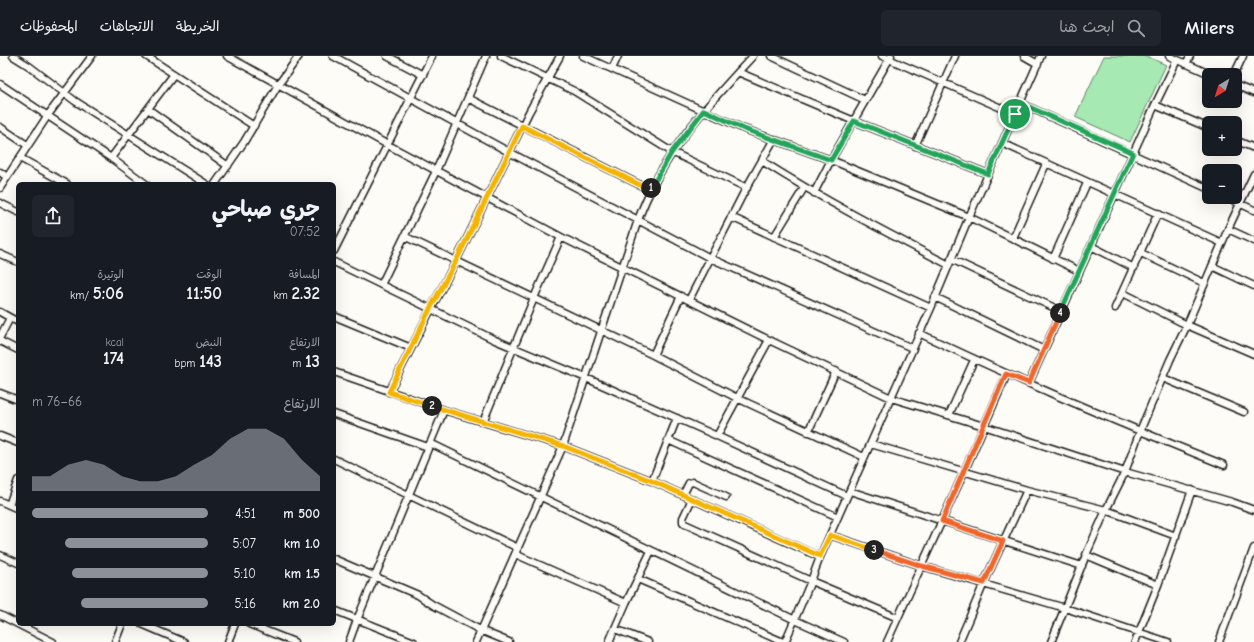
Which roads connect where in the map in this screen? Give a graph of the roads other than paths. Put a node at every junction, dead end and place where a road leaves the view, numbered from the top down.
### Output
1 (13, 56) edge
2 (92, 56) edge
3 (146, 56) edge
4 (227, 56) edge
5 (333, 56) edge
6 (387, 56) edge
7 (432, 56) edge
8 (486, 56) edge
9 (501, 56) edge
10 (560, 56) edge
11 (583, 56) edge
12 (618, 56) edge
13 (753, 56) edge
14 (770, 56) edge
15 (882, 56) edge
16 (955, 56) edge
17 (1024, 56) edge
18 (1042, 56) edge
19 (1169, 56) edge
20 (1190, 56) edge
21 (1243, 56) edge
22 (297, 57) edge
23 (890, 58) edge
24 (1177, 60) junction
25 (1038, 64) junction
26 (1186, 64) junction
27 (1237, 68) edge
28 (612, 69) junction
29 (1202, 71) edge
30 (738, 72) junction
31 (174, 74) junction
32 (423, 75) junction
33 (548, 78) junction
34 (943, 83) junction
35 (0, 84) edge
36 (278, 85) junction
37 (1242, 88) edge
38 (1254, 93) edge
39 (65, 94) junction
40 (412, 98) junction
41 (468, 98) junction
42 (865, 100) junction
43 (1020, 103) junction
44 (1155, 105) junction
45 (148, 109) junction
46 (704, 110) junction
47 (1015, 114) junction
48 (48, 115) junction
49 (854, 121) junction
50 (457, 123) junction
51 (1202, 125) edge
52 (254, 126) junction
53 (522, 126) junction
54 (0, 127) edge
55 (129, 135) junction
56 (774, 139) junction
57 (1002, 143) junction
58 (1242, 143) edge
59 (28, 145) junction
60 (388, 145) junction
61 (915, 146) junction
62 (1254, 148) edge
63 (509, 152) junction
64 (672, 152) junction
65 (1133, 153) junction
66 (20, 158) junction
67 (111, 158) junction
68 (831, 160) junction
69 (762, 161) junction
70 (1046, 164) junction
71 (228, 166) junction
72 (436, 171) junction
73 (0, 172) edge
74 (988, 174) junction
75 (1254, 174) edge
76 (7, 177) junction
77 (63, 182) edge
78 (143, 182) edge
79 (203, 182) edge
80 (216, 182) edge
81 (1087, 183) junction
82 (1202, 186) edge
83 (0, 188) edge
84 (746, 188) junction
85 (804, 188) junction
86 (650, 190) junction
87 (814, 193) junction
88 (1115, 193) junction
89 (487, 198) junction
90 (1242, 199) edge
91 (0, 203) edge
92 (1240, 204) edge
93 (1242, 204) edge
94 (1254, 210) edge
95 (16, 211) edge
96 (1158, 213) junction
97 (730, 217) junction
98 (969, 217) junction
99 (638, 220) junction
100 (1228, 229) junction
101 (406, 237) junction
102 (561, 237) junction
103 (774, 237) junction
104 (1013, 238) junction
105 (1254, 241) edge
106 (1222, 243) junction
107 (1091, 246) junction
108 (336, 247) edge
109 (1141, 253) junction
110 (0, 254) edge
111 (710, 258) junction
112 (1053, 259) junction
113 (16, 261) edge
114 (456, 261) junction
115 (950, 262) junction
116 (336, 263) edge
117 (1212, 266) junction
118 (622, 267) junction
119 (1134, 268) junction
120 (1079, 272) junction
121 (1204, 282) junction
122 (382, 285) junction
123 (1254, 286) edge
124 (1123, 293) junction
125 (681, 296) junction
126 (534, 298) junction
127 (935, 298) junction
128 (689, 300) junction
129 (930, 308) junction
130 (1115, 308) dead end
131 (430, 309) junction
132 (1061, 311) junction
133 (0, 312) edge
134 (336, 317) edge
135 (10, 318) junction
136 (16, 321) edge
137 (1187, 325) junction
138 (601, 330) junction
139 (919, 333) junction
140 (0, 337) edge
141 (769, 340) junction
142 (0, 341) edge
143 (411, 348) junction
144 (514, 348) junction
145 (912, 348) junction
146 (16, 349) edge
147 (1044, 350) junction
148 (1254, 354) edge
149 (653, 355) junction
150 (974, 360) junction
151 (836, 372) junction
152 (336, 373) edge
153 (1006, 374) junction
154 (586, 378) junction
155 (1163, 378) junction
156 (1029, 383) junction
157 (389, 392) junction
158 (0, 393) edge
159 (737, 398) junction
160 (891, 398) junction
161 (16, 399) edge
162 (444, 410) junction
163 (1244, 412) dead end
164 (336, 415) edge
165 (949, 415) junction
166 (677, 418) junction
167 (483, 422) junction
168 (984, 426) junction
169 (1140, 431) junction
170 (808, 432) junction
171 (0, 436) edge
172 (717, 436) junction
173 (668, 440) junction
174 (16, 442) edge
175 (871, 444) junction
176 (429, 445) junction
177 (563, 446) junction
178 (864, 457) junction
179 (336, 460) edge
180 (1224, 465) dead end
181 (964, 472) junction
182 (1125, 472) junction
183 (652, 481) junction
184 (16, 486) edge
185 (1027, 490) junction
186 (1192, 490) junction
187 (848, 493) junction
188 (409, 494) junction
189 (683, 495) junction
190 (726, 497) dead end
191 (540, 498) junction
192 (692, 499) junction
193 (0, 501) edge
194 (9, 506) junction
195 (16, 509) edge
196 (1106, 510) junction
197 (1254, 510) edge
198 (838, 517) junction
199 (942, 521) junction
200 (830, 535) junction
201 (1176, 536) junction
202 (1003, 541) junction
203 (1254, 548) edge
204 (517, 551) junction
205 (651, 551) junction
206 (0, 555) edge
207 (1086, 555) junction
208 (820, 556) junction
209 (336, 560) edge
210 (16, 563) edge
211 (922, 566) junction
212 (1082, 566) junction
213 (375, 576) junction
214 (638, 579) junction
215 (811, 581) junction
216 (984, 583) junction
217 (1158, 585) junction
218 (626, 603) junction
219 (1065, 608) junction
220 (336, 611) edge
221 (0, 615) edge
222 (898, 618) junction
223 (357, 620) junction
224 (795, 620) junction
225 (16, 623) edge
226 (22, 626) edge
227 (121, 626) edge
228 (147, 626) edge
229 (234, 626) edge
230 (254, 626) edge
231 (615, 629) junction
232 (480, 630) junction
233 (1139, 633) junction
234 (399, 636) junction
235 (1221, 641) edge
236 (53, 642) edge
237 (115, 642) edge
238 (184, 642) edge
239 (228, 642) edge
240 (294, 642) edge
241 (349, 642) edge
242 (396, 642) edge
243 (414, 642) edge
244 (476, 642) edge
245 (509, 642) edge
246 (609, 642) edge
247 (648, 642) edge
248 (784, 642) edge
249 (844, 642) edge
250 (887, 642) edge
251 (959, 642) edge
252 (1051, 642) edge
253 (1135, 642) edge
254 (1168, 642) edge

1 - 39 street
2 - 39 street
3 - 31 street
4 - 36 street
5 - 40 street
6 - 32 street
7 - 32 street
8 - 41 street
9 - 33 street
10 - 33 street
11 - 28 street
12 - 28 street
13 - 30 street
14 - 42 street
15 - 23 street
16 - 34 street
17 - 25 street
18 - 25 street
19 - 24 street
20 - 26 street
21 - 27 street
22 - 36 street
23 - 34 street
23 - 42 street
24 - 26 street
24 - 44 street
25 - 43 street
26 - 29 street
28 - 46 street
30 - 46 street
30 - 49 street
31 - 45 street
31 - 52 street
32 - 40 street
33 - 53 street
33 - 64 street
34 - 47 street
34 - 61 street
35 - 48 street
36 - 52 street
36 - 60 street
37 - 38 street
39 - 48 street
39 - 55 street
40 - 50 street
40 - 60 street
41 - 50 street
41 - 53 street
42 - 49 street
43 - 47 street
43 - 65 street
44 - 51 street
44 - 65 street
45 - 55 street
45 - 71 street
46 - 56 street
46 - 64 street
47 - 57 street
48 - 59 street
48 - 67 street
49 - 61 street
49 - 68 street
50 - 63 street
50 - 72 street
52 - 71 street
53 - 63 street
53 - 86 street
54 - 59 street
55 - 67 street
55 - 79 street
56 - 68 street
56 - 69 street
57 - 70 street
57 - 74 street
58 - 62 street
59 - 66 street
60 - 72 street
60 - 108 street
61 - 74 street
63 - 89 street
63 - 99 street
64 - 84 street
64 - 86 street
65 - 82 street
65 - 88 street
66 - 76 street
66 - 77 street
67 - 78 street
68 - 87 street
68 - 98 street
69 - 84 street
69 - 85 street
70 - 81 street
70 - 104 street
71 - 80 street
72 - 89 street
72 - 101 street
73 - 76 street
74 - 98 street
75 - 90 street
76 - 83 street
81 - 88 street
81 - 112 street
84 - 97 street
85 - 87 street
85 - 103 street
86 - 99 street
87 - 115 street
88 - 96 street
88 - 107 street
89 - 102 street
89 - 114 street
91 - 95 street
92 - 100 street
93 - 94 street
96 - 106 street
96 - 109 street
97 - 103 street
97 - 111 street
98 - 104 street
98 - 115 street
99 - 111 street
99 - 118 street
100 - 105 street
100 - 106 street
101 - 114 street
101 - 122 street
102 - 118 street
102 - 126 street
103 - 129 street
104 - 112 street
106 - 117 street
107 - 119 street
107 - 120 street
109 - 119 street
109 - 121 street
110 - 113 street
111 - 128 street
111 - 145 street
112 - 120 street
114 - 126 street
114 - 131 street
115 - 127 street
115 - 132 street
116 - 122 street
117 - 121 street
117 - 123 street
118 - 125 street
118 - 138 street
119 - 124 street
120 - 132 street
121 - 137 street
122 - 131 street
124 - 130 street
124 - 137 street
125 - 128 street
125 - 149 street
126 - 138 street
126 - 144 street
127 - 129 street
127 - 147 street
128 - 141 street
129 - 139 street
131 - 143 street
131 - 144 street
132 - 147 street
133 - 135 street
134 - 143 street
135 - 136 street
135 - 140 street
137 - 148 street
137 - 155 street
138 - 149 street
138 - 154 street
139 - 145 street
139 - 150 street
141 - 151 street
141 - 159 street
142 - 146 street
143 - 157 street
144 - 154 street
144 - 167 street
145 - 160 street
147 - 156 street
149 - 159 street
150 - 153 street
150 - 165 street
151 - 160 street
151 - 170 street
152 - 157 street
153 - 156 street
153 - 168 street
154 - 166 street
154 - 177 street
155 - 163 street
155 - 169 street
156 - 169 street
157 - 162 street
158 - 161 street
159 - 170 street
159 - 172 street
160 - 165 street
160 - 175 street
162 - 167 street
162 - 176 street
164 - 176 street
165 - 168 street
166 - 172 street
166 - 173 street
167 - 177 street
168 - 181 street
168 - 182 street
169 - 180 street
169 - 182 street
170 - 178 street
171 - 174 street
172 - 187 street
173 - 183 street
173 - 198 street
175 - 178 street
175 - 181 street
176 - 188 street
176 - 191 street
177 - 183 street
177 - 191 street
178 - 187 street
179 - 188 street
181 - 185 street
181 - 199 street
182 - 186 street
182 - 196 street
183 - 189 street
184 - 194 street
185 - 196 street
185 - 202 street
186 - 197 street
186 - 201 street
187 - 198 street
187 - 199 street
188 - 204 street
188 - 213 street
189 - 190 street
189 - 192 street
191 - 204 street
191 - 205 street
192 - 208 street
192 - 215 street
193 - 194 street
194 - 195 street
196 - 201 street
196 - 207 street
198 - 200 street
199 - 202 street
199 - 211 street
200 - 208 street
200 - 211 street
201 - 217 street
202 - 212 street
202 - 216 street
203 - 235 street
204 - 218 street
204 - 232 street
205 - 214 street
205 - 224 street
206 - 210 street
207 - 212 street
207 - 217 street
208 - 215 street
209 - 213 street
211 - 216 street
211 - 222 street
212 - 219 street
213 - 223 street
213 - 232 street
214 - 218 street
214 - 248 street
215 - 222 street
215 - 224 street
216 - 219 street
216 - 251 street
217 - 233 street
218 - 231 street
219 - 233 street
219 - 252 street
220 - 223 street
221 - 225 street
222 - 250 street
223 - 234 street
223 - 241 street
224 - 248 street
224 - 249 street
226 - 236 street
227 - 237 street
228 - 238 street
229 - 239 street
230 - 240 street
231 - 246 street
231 - 247 street
232 - 244 street
232 - 245 street
233 - 253 street
233 - 254 street
234 - 242 street
234 - 243 street

